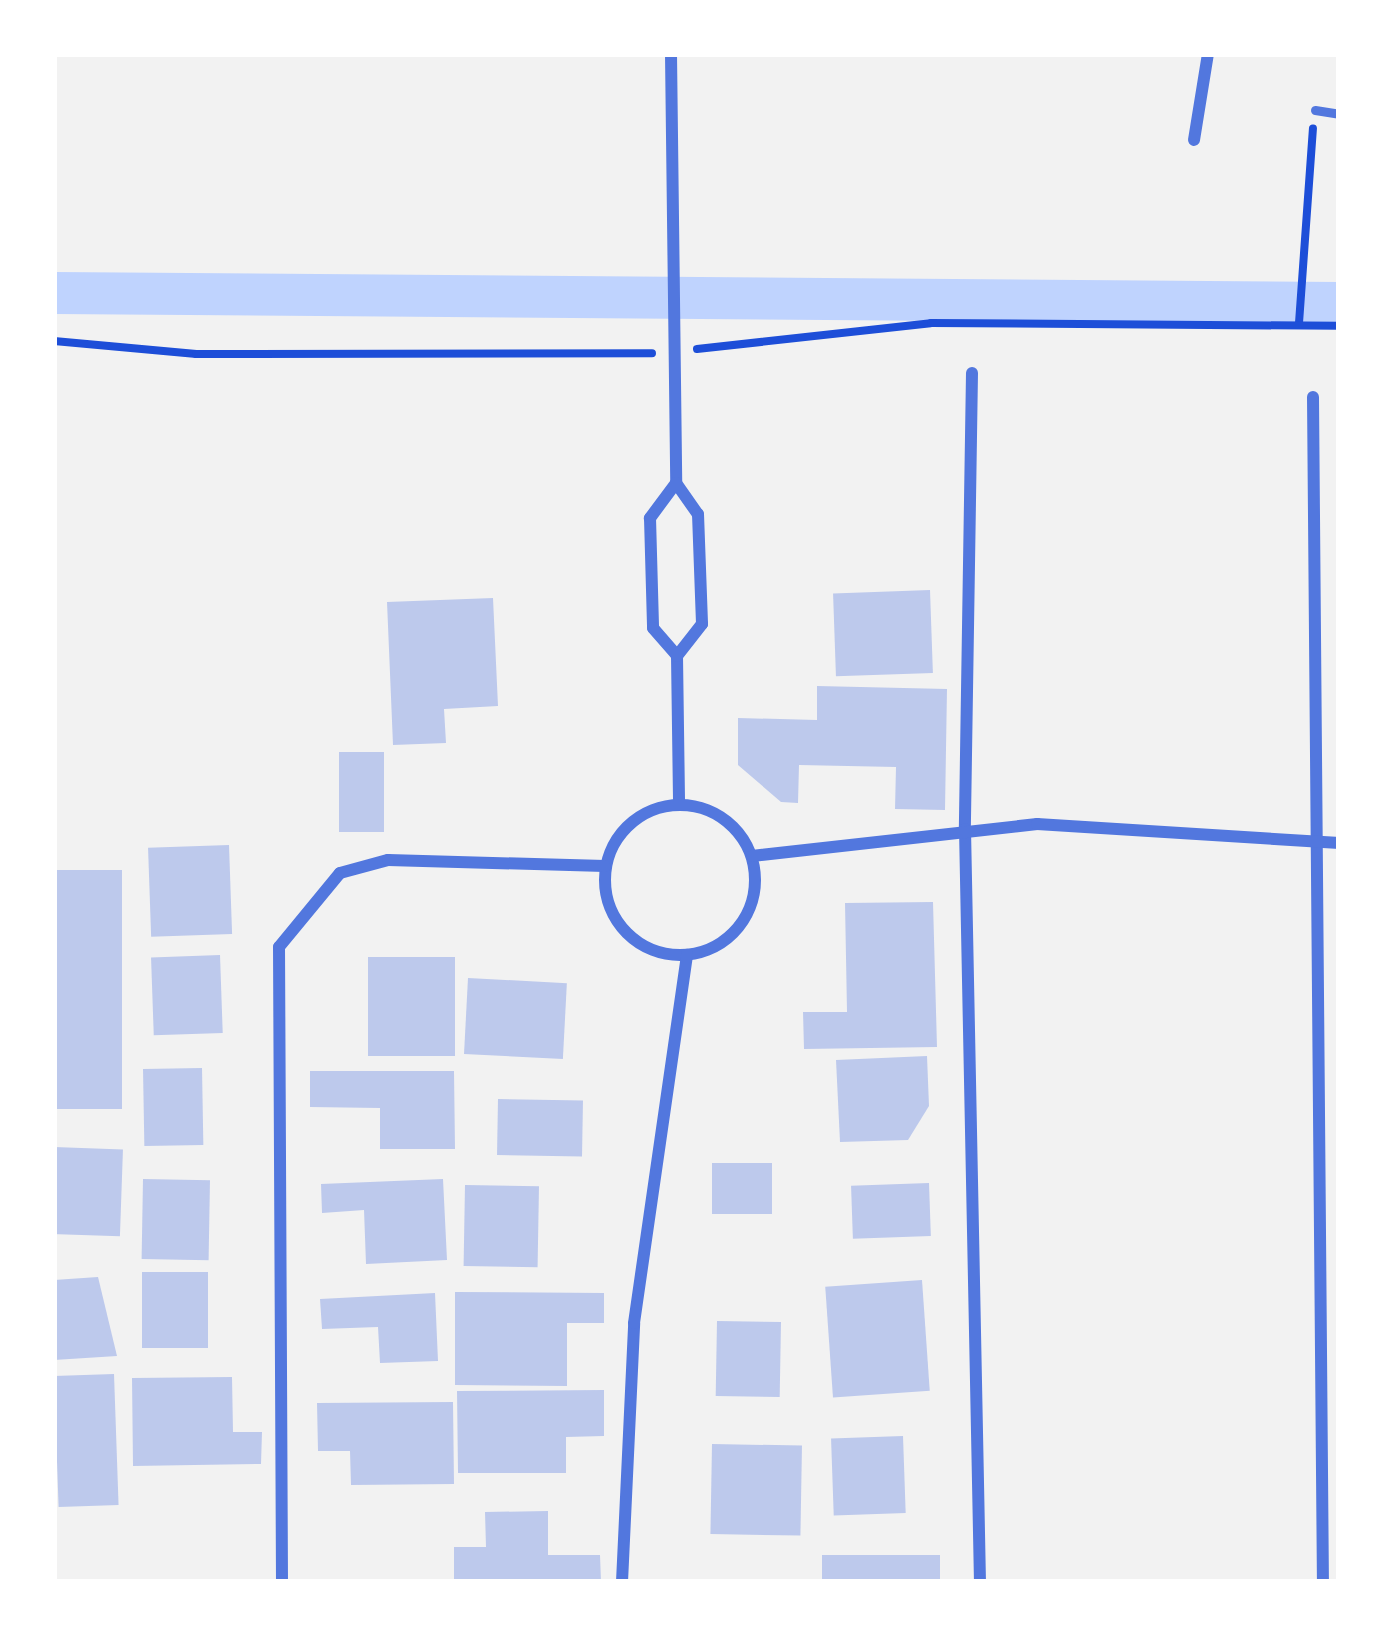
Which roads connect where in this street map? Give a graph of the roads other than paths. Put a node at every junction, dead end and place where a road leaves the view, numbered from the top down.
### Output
1 (671, 54) edge
2 (1208, 54) edge
3 (1315, 110) road end
4 (1339, 114) edge
5 (1194, 140) dead end
6 (972, 374) dead end
7 (1313, 397) dead end
8 (676, 483) junction
9 (677, 656) junction
10 (679, 804) junction
11 (965, 830) junction
12 (1313, 840) junction
13 (1339, 843) edge
14 (752, 856) junction
15 (605, 866) junction
16 (687, 955) junction
17 (282, 1582) edge
18 (622, 1582) edge
19 (980, 1582) edge
20 (1323, 1582) edge

1 - 8 street
2 - 5 street
3 - 4 lane
6 - 11 street
7 - 12 street
8 - 9 street
8 - 9 street
9 - 10 street
10 - 14 street
10 - 15 street
11 - 12 street
11 - 14 street
11 - 19 street
12 - 13 street
12 - 20 street
14 - 16 street
15 - 16 street
15 - 17 street
16 - 18 street

